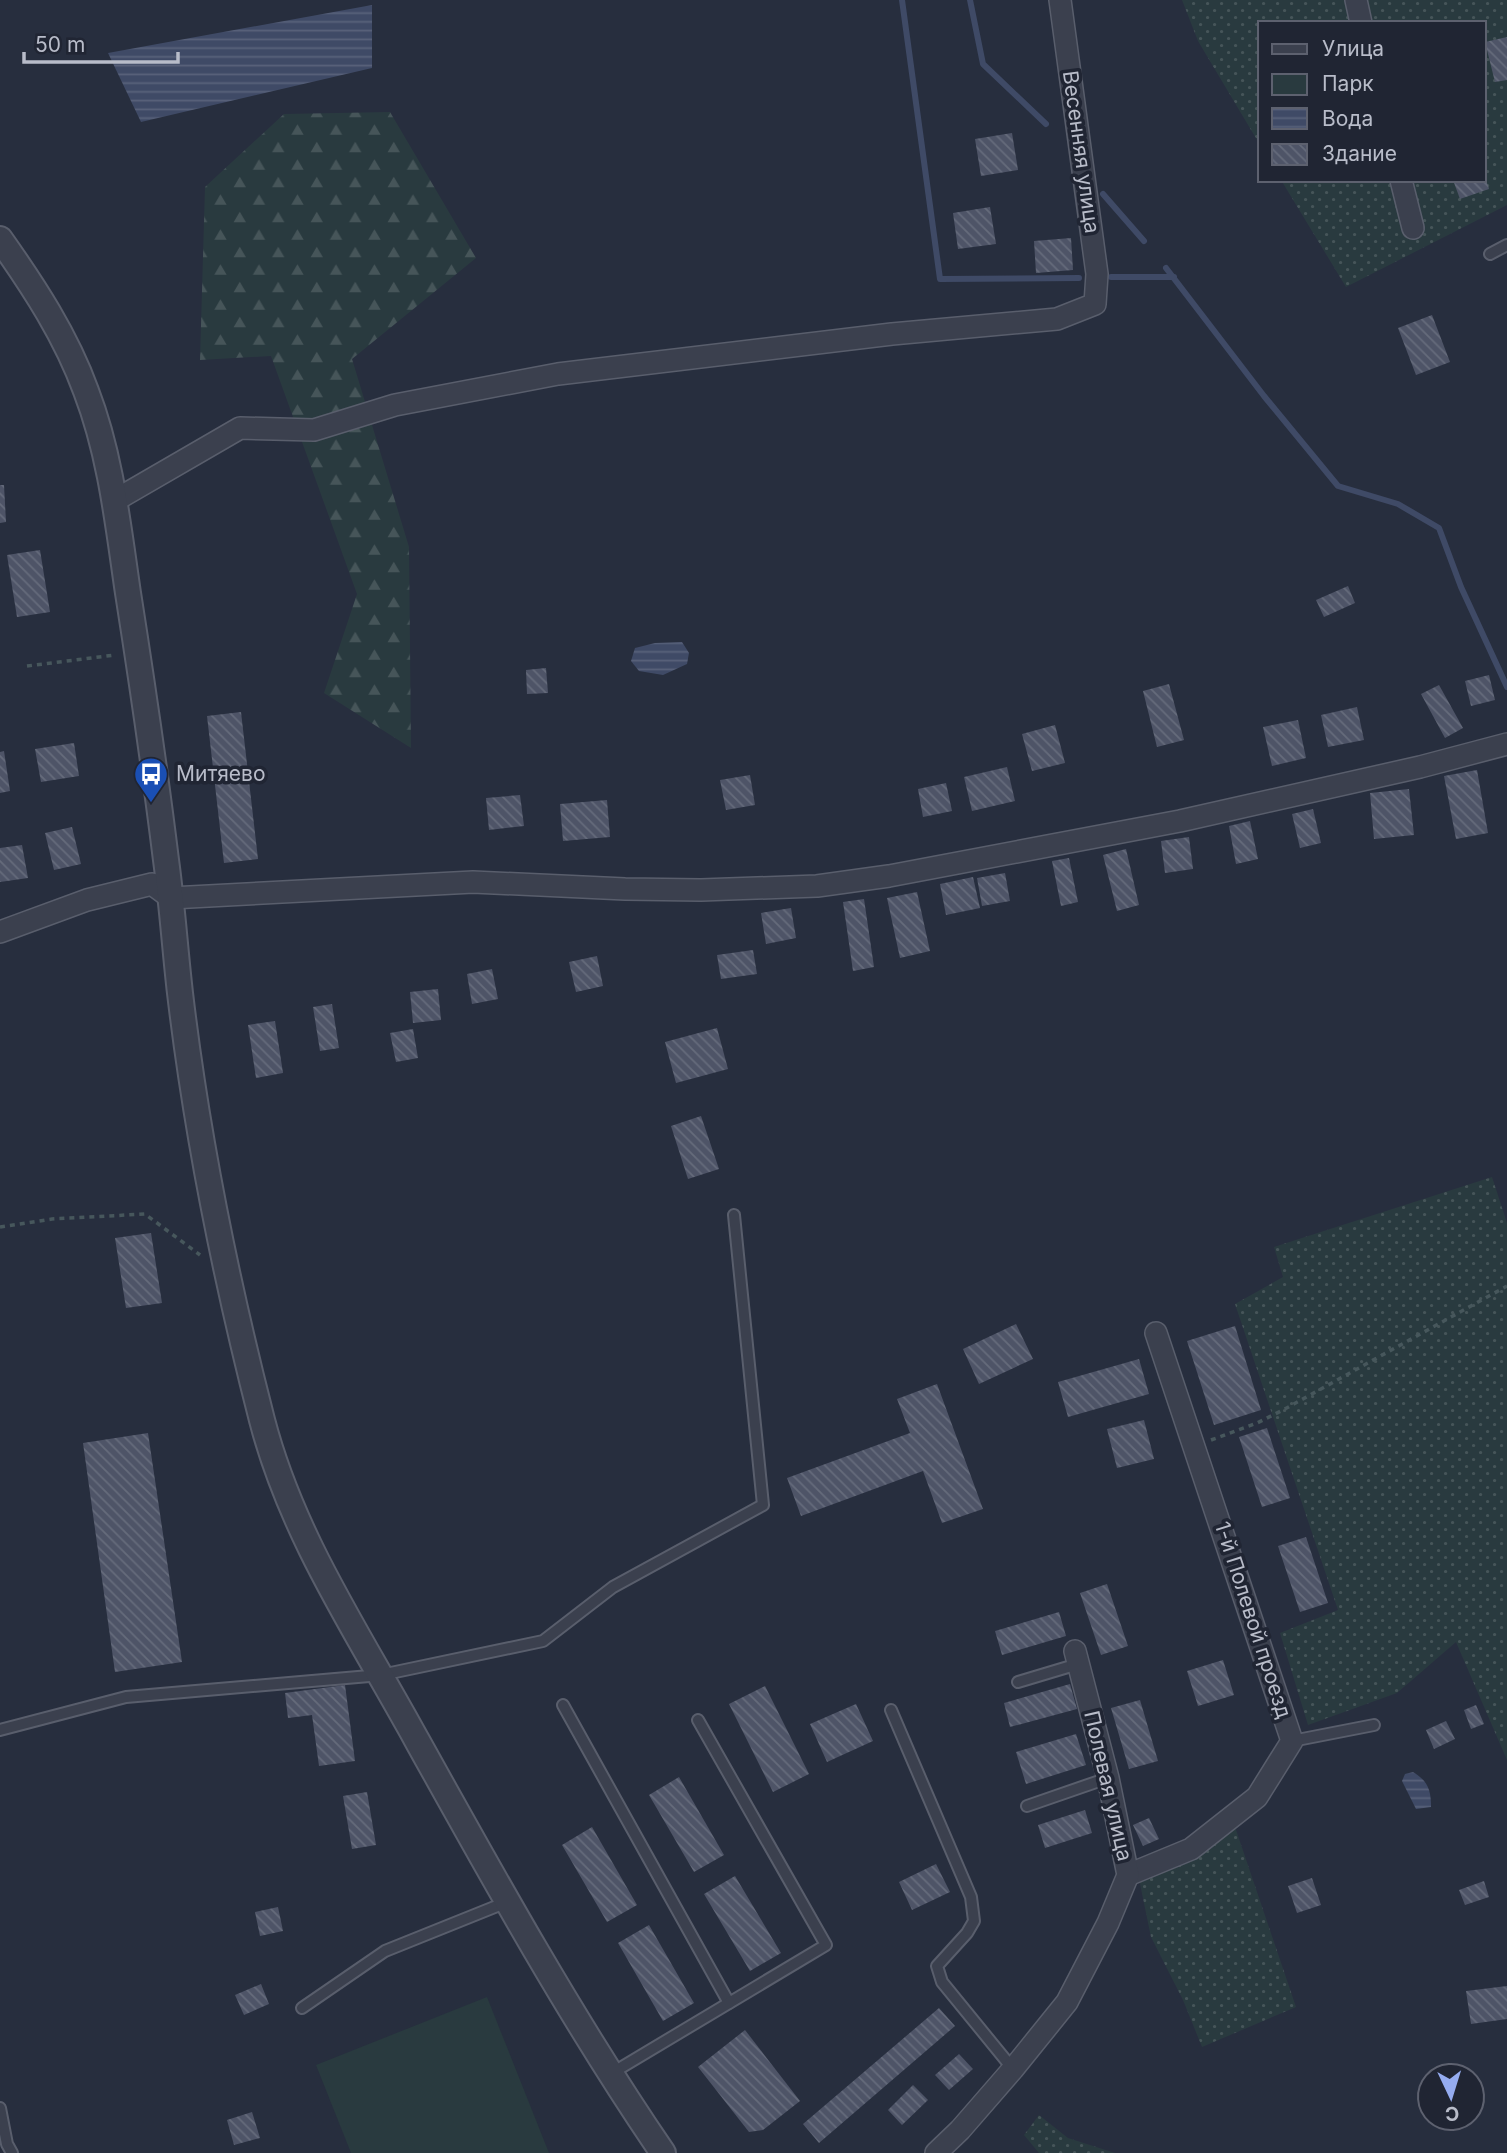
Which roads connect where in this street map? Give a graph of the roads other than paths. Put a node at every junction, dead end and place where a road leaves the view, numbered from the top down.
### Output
1 (1060, 0) edge
2 (1356, 0) edge
3 (1360, 21) edge
4 (1402, 182) edge
5 (1413, 228) dead end
6 (0, 239) edge
7 (1507, 246) edge
8 (1490, 254) dead end
9 (114, 501) junction
10 (1507, 744) edge
11 (171, 898) junction
12 (0, 932) edge
13 (734, 1215) dead end
14 (1156, 1333) dead end
15 (1077, 1657) joint
16 (381, 1675) junction
17 (1017, 1682) dead end
18 (563, 1705) dead end
19 (891, 1710) dead end
20 (698, 1720) dead end
21 (1374, 1725) dead end
22 (0, 1730) edge
23 (1292, 1741) junction
24 (1108, 1778) junction
25 (1027, 1806) dead end
26 (1128, 1875) junction
27 (507, 1902) junction
28 (729, 2003) junction
29 (302, 2008) dead end
30 (1013, 2069) junction
31 (612, 2073) junction
32 (0, 2108) edge
33 (12, 2153) edge
34 (663, 2153) edge
35 (936, 2153) edge

1 - 9 street, Весенняя улица
2 - 3 street
4 - 5 street
6 - 9 street
7 - 8 lane
9 - 11 street
10 - 11 street
11 - 12 street
11 - 16 street
13 - 16 lane
14 - 23 street, 1-й Полевой проезд
15 - 17 lane
15 - 24 street, Полевая улица
16 - 22 lane
16 - 27 street
18 - 28 lane
19 - 30 lane
20 - 28 lane
21 - 23 lane
23 - 26 street, 1-й Полевой проезд
24 - 25 lane
24 - 26 street, Полевая улица
26 - 30 street, Полевая улица
27 - 29 lane
27 - 31 street
28 - 31 lane
30 - 35 street, Полевая улица
31 - 34 street
32 - 33 lane

